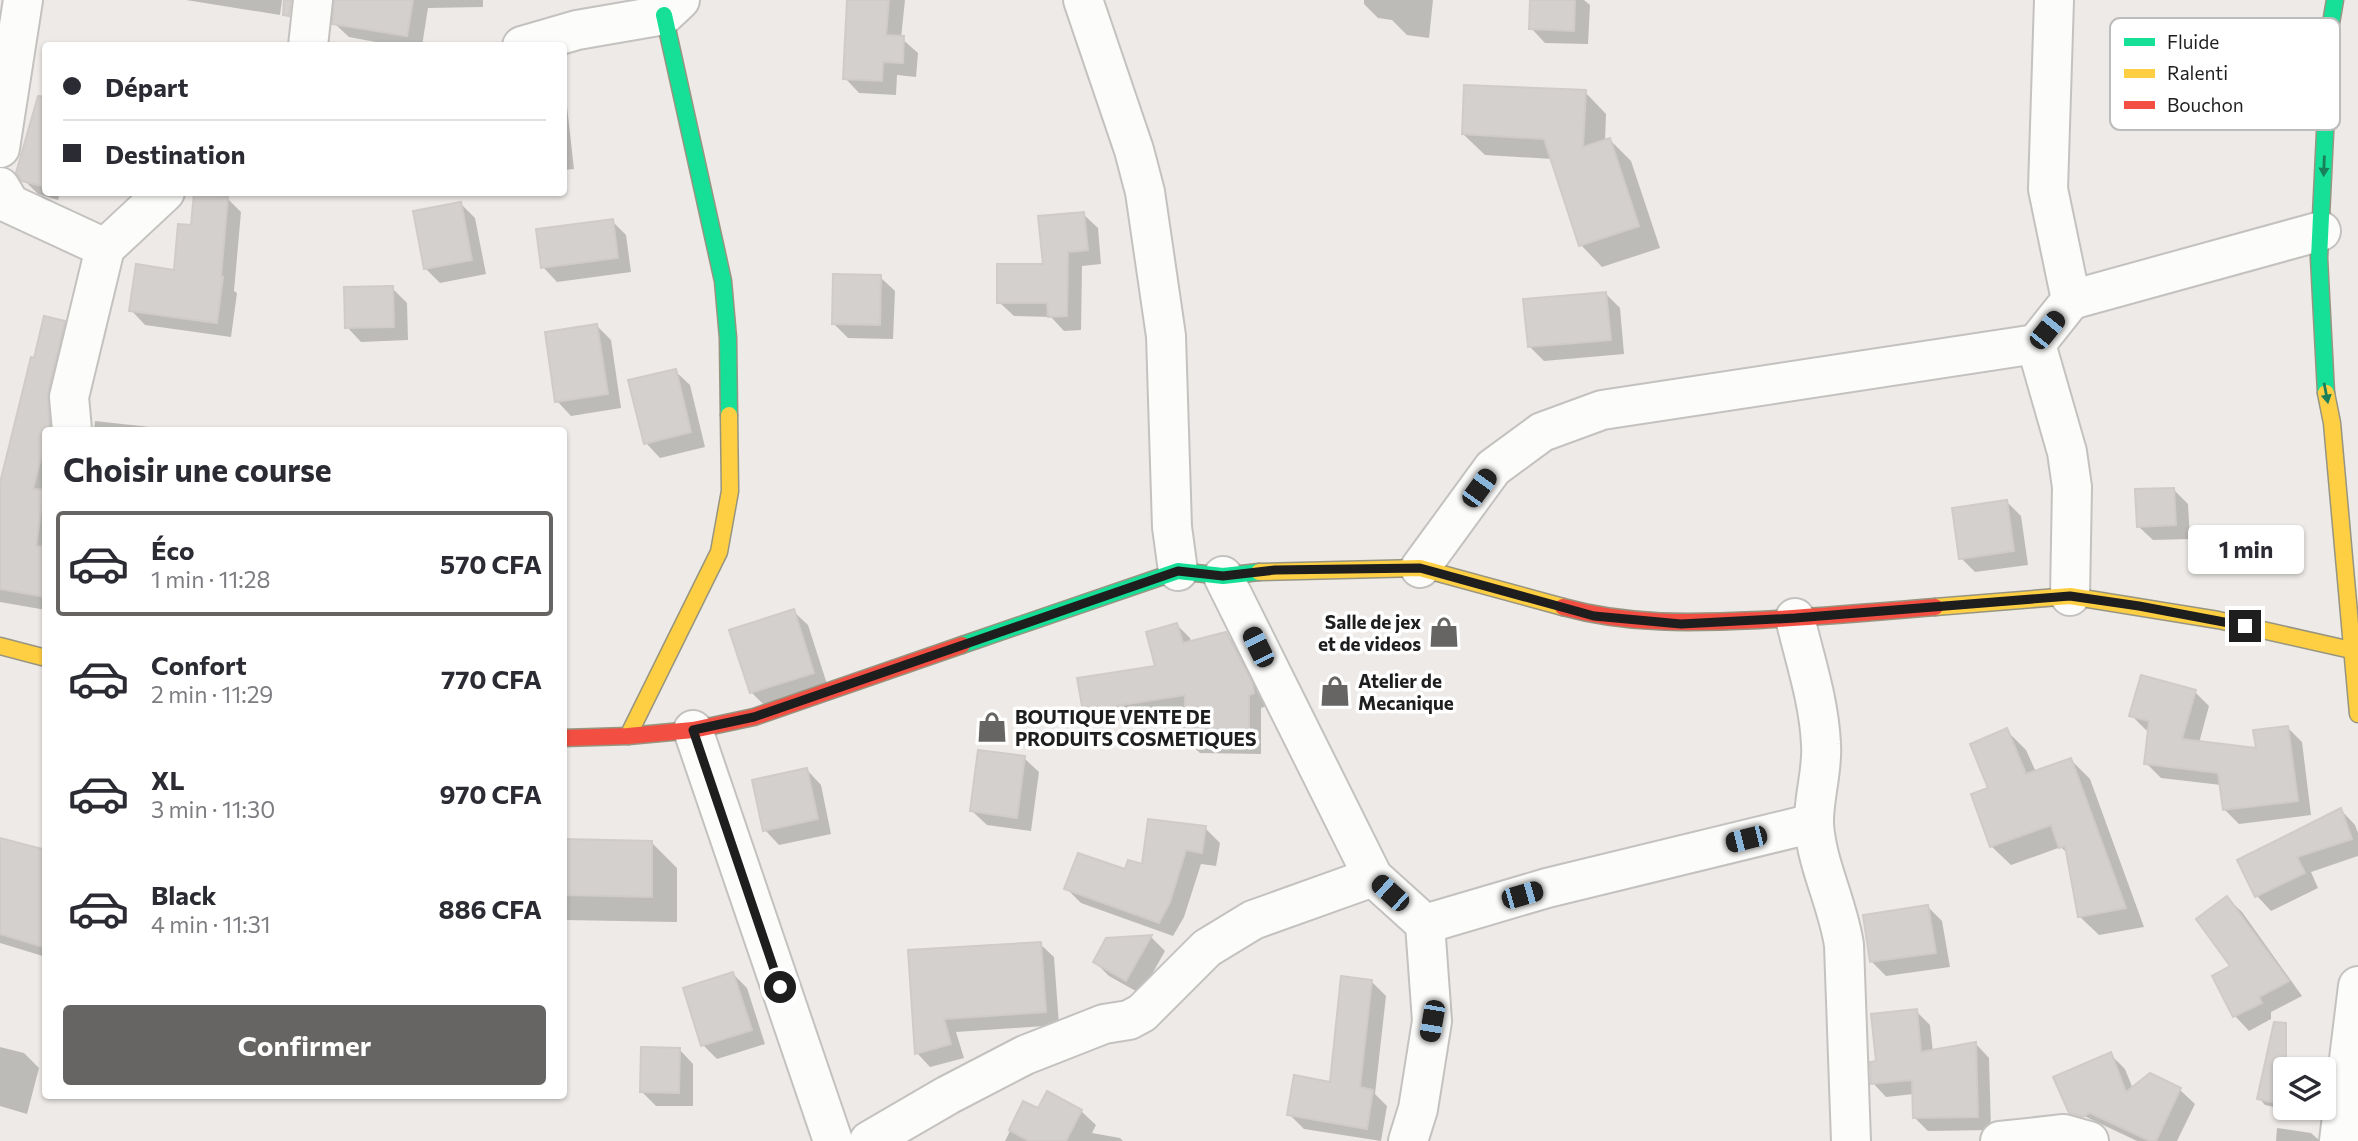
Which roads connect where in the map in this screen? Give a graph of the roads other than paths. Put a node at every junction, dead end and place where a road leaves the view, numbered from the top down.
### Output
1 (23, 0) edge
2 (313, 0) edge
3 (1083, 0) edge
4 (2054, 0) edge
5 (2335, 0) edge
6 (672, 7) edge
7 (2332, 18) edge
8 (308, 42) edge
9 (536, 42) edge
10 (2325, 130) edge
11 (0, 149) edge
12 (0, 187) edge
13 (161, 196) edge
14 (2321, 230) junction
15 (105, 247) junction
16 (2071, 300) junction
17 (2036, 344) junction
18 (72, 427) edge
19 (1420, 568) junction
20 (1178, 571) junction
21 (1223, 576) junction
22 (2070, 596) junction
23 (1795, 618) junction
24 (0, 646) edge
25 (2351, 650) junction
26 (42, 657) edge
27 (2358, 715) edge
28 (693, 730) junction
29 (628, 736) junction
30 (567, 738) edge
31 (1814, 823) junction
32 (1373, 877) junction
33 (1425, 924) junction
34 (2358, 986) edge
35 (832, 1141) edge
36 (869, 1141) edge
37 (1408, 1141) edge
38 (1851, 1141) edge
39 (2000, 1141) edge
40 (2089, 1141) edge
41 (2339, 1141) edge

1 - 11 street
2 - 8 street
3 - 20 street
4 - 16 street
5 -> 7 street
6 - 9 street
6 - 29 street
10 -> 14 street
12 - 15 street
13 - 15 street
14 - 16 street
14 -> 25 street
15 - 18 street
16 - 17 street
17 - 19 street
17 - 22 street
19 - 21 street
19 - 23 street
20 - 21 street
20 - 28 street
21 - 32 street
22 - 23 street
22 - 25 street
23 - 31 street
24 - 26 street
25 - 27 street
28 - 29 street
28 - 35 street
29 - 30 street
31 - 33 street
31 - 38 street
32 - 33 street
32 - 36 street
33 - 37 street
34 - 41 street
39 - 40 street

